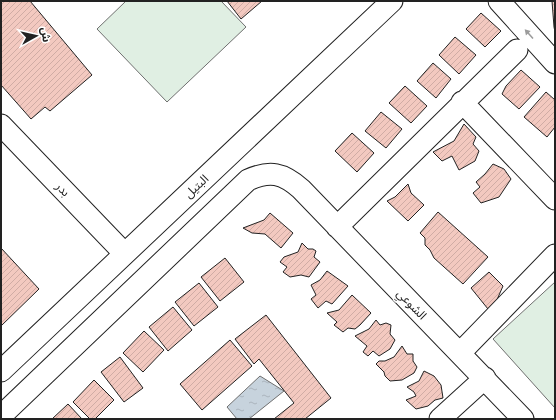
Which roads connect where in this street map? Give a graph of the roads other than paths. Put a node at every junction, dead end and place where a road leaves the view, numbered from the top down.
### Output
1 (392, 1) edge
2 (499, 1) edge
3 (517, 50) dead end
4 (555, 63) edge
5 (462, 102) junction
6 (4, 133) edge
7 (555, 200) edge
8 (337, 227) junction
9 (124, 253) junction
10 (555, 255) edge
11 (460, 353) junction
12 (1, 371) edge
13 (485, 378) junction
14 (1, 416) edge
15 (440, 419) edge
16 (523, 419) edge

1 - 9 street, البتيل
4 -> 2 street
3 - 5 street
5 - 7 street
5 - 8 street
6 - 9 street, بدر
8 - 11 street, الشوعي
8 - 14 street, الشوعي
9 - 12 street, البتيل
10 - 11 street
11 - 13 street, الشوعي
13 - 15 street
13 - 16 street, الشوعي

